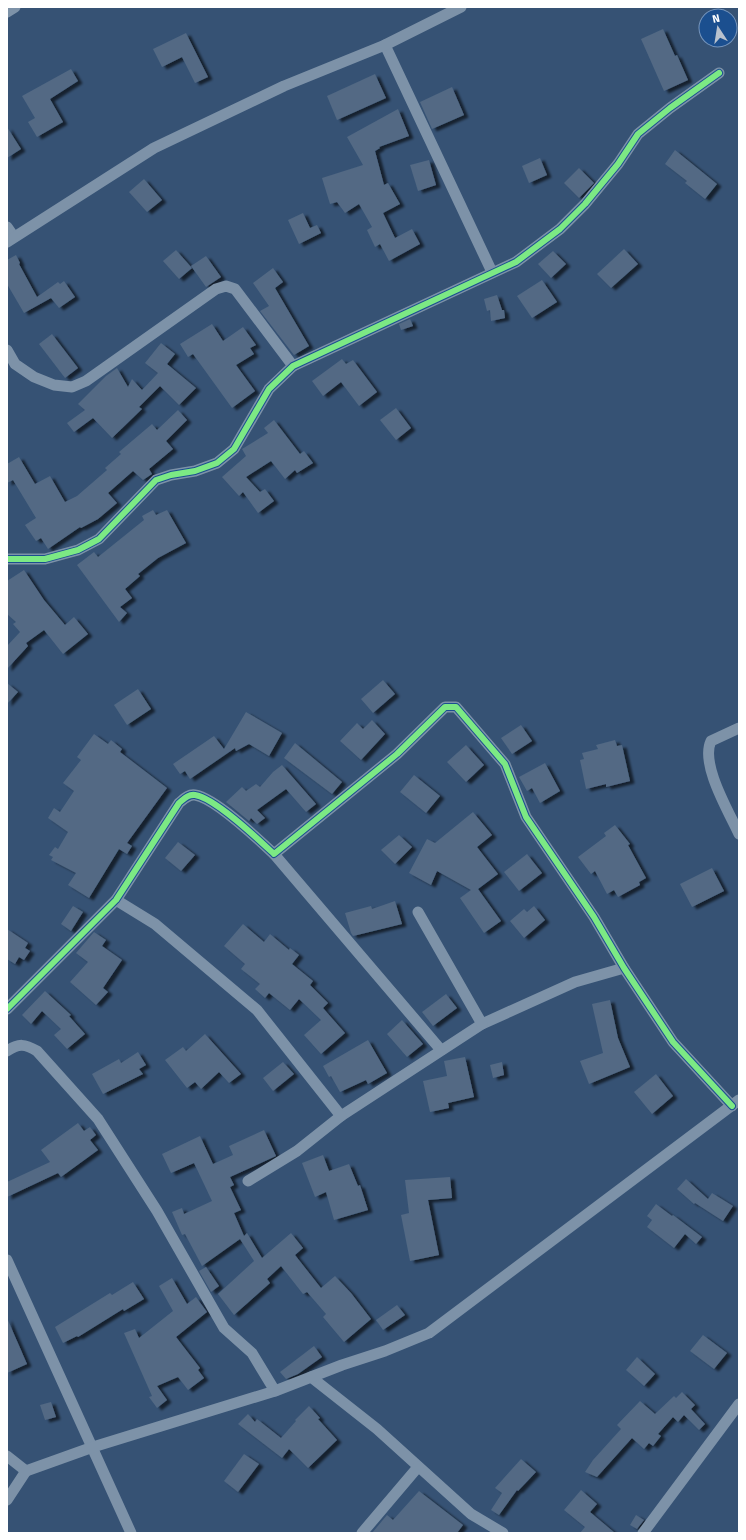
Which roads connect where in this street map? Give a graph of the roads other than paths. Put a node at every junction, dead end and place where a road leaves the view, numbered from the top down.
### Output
1 (15, 7) edge
2 (461, 7) edge
3 (7, 12) edge
4 (385, 45) junction
5 (719, 72) dead end
6 (7, 227) edge
7 (11, 240) edge
8 (492, 272) junction
9 (7, 350) edge
10 (293, 366) junction
11 (7, 560) edge
12 (739, 728) edge
13 (739, 834) edge
14 (274, 854) junction
15 (116, 900) junction
16 (418, 912) dead end
17 (624, 968) junction
18 (7, 1009) edge
19 (482, 1024) junction
20 (441, 1050) junction
21 (7, 1051) edge
22 (735, 1103) edge
23 (341, 1116) junction
24 (248, 1181) dead end
25 (7, 1260) edge
26 (311, 1377) junction
27 (275, 1391) junction
28 (739, 1404) edge
29 (93, 1446) junction
30 (7, 1456) edge
31 (418, 1467) junction
32 (26, 1470) junction
33 (7, 1500) edge
34 (131, 1533) edge
35 (362, 1533) edge
36 (503, 1533) edge
37 (643, 1533) edge

1 - 3 street
2 - 4 street
4 - 7 street
4 - 8 street
5 - 8 street
6 - 7 street
8 - 10 street
9 - 10 street
10 - 11 street
12 - 13 street
14 - 15 street
14 - 17 street
14 - 20 street
15 - 18 street
15 - 23 street
16 - 19 street
17 - 19 street
17 - 22 street
19 - 20 street
20 - 23 street
21 - 27 street
22 - 26 street
23 - 24 street
25 - 29 street
26 - 27 street
26 - 31 street
27 - 29 street
28 - 37 street
29 - 32 street
29 - 34 street
30 - 32 street
31 - 35 street
31 - 36 street
32 - 33 street

